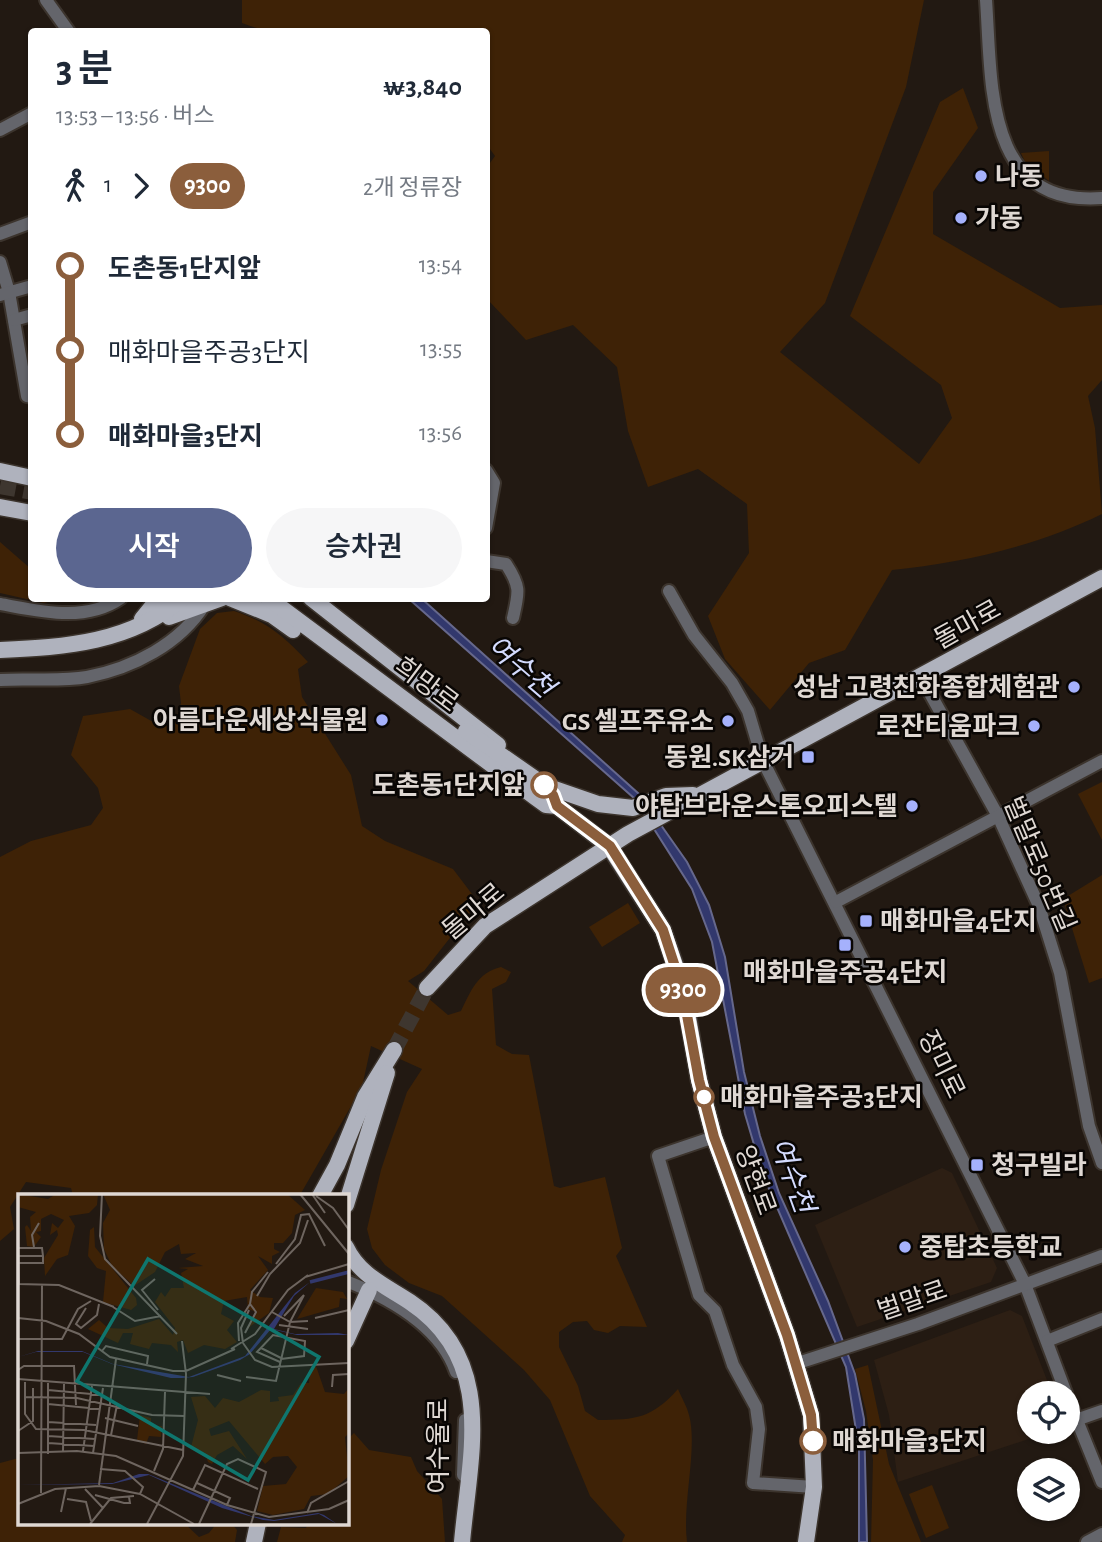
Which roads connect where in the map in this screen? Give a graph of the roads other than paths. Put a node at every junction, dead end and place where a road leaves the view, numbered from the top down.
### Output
1 (46, 0) edge
2 (986, 0) edge
3 (66, 28) edge
4 (28, 115) edge
5 (0, 130) edge
6 (1102, 198) edge
7 (28, 224) edge
8 (0, 234) edge
9 (0, 262) edge
10 (28, 286) edge
11 (5, 294) edge
12 (28, 317) edge
13 (14, 320) junction
14 (28, 396) edge
15 (0, 471) edge
16 (490, 476) edge
17 (28, 477) edge
18 (490, 505) edge
19 (0, 507) edge
20 (28, 512) edge
21 (490, 562) edge
22 (1102, 578) edge
23 (669, 591) dead end
24 (113, 602) edge
25 (156, 602) edge
26 (177, 602) edge
27 (211, 602) edge
28 (240, 602) edge
29 (262, 602) edge
30 (263, 602) edge
31 (291, 602) edge
32 (316, 602) edge
33 (0, 604) edge
34 (205, 604) junction
35 (513, 618) dead end
36 (133, 629) junction
37 (303, 636) junction
38 (0, 650) edge
39 (921, 677) junction
40 (0, 680) edge
41 (763, 761) junction
42 (1102, 761) edge
43 (530, 776) junction
44 (539, 791) junction
45 (698, 795) junction
46 (998, 816) junction
47 (610, 846) junction
48 (836, 902) junction
49 (427, 988) tunnel mouth
50 (714, 1137) junction
51 (1102, 1163) edge
52 (321, 1194) edge
53 (348, 1199) edge
54 (348, 1250) edge
55 (1102, 1256) edge
56 (348, 1282) edge
57 (1024, 1284) junction
58 (369, 1290) junction
59 (1101, 1322) edge
60 (348, 1336) edge
61 (1046, 1341) junction
62 (794, 1364) junction
63 (1062, 1381) edge
64 (1102, 1411) edge
65 (1080, 1419) edge
66 (1080, 1430) edge
67 (1102, 1482) edge
68 (814, 1487) junction
69 (258, 1524) edge
70 (1102, 1534) edge
71 (254, 1542) edge
72 (461, 1542) edge
73 (806, 1542) edge
74 (1087, 1542) edge

1 - 3 street
2 - 6 street
4 - 5 street
7 - 8 street
9 - 11 street
10 - 11 street
11 - 13 street
12 - 13 street
13 - 14 street
15 - 17 main road
16 - 18 street
19 - 20 main road
21 - 35 street
22 - 39 main road, 돌마로
23 - 41 street, 장미로
24 - 33 street
25 - 36 main road
26 - 36 main road
27 - 34 main road
28 - 37 main road
29 - 37 main road
30 - 44 main road, 희망로
31 - 43 main road, 희망로
32 - 43 main road
34 - 36 main road
34 - 40 street
36 - 38 main road
37 - 44 main road
39 - 41 main road, 돌마로
39 - 46 street, 벌말로50번길
41 - 45 main road, 돌마로
41 - 48 street, 장미로
42 - 46 street
43 - 44 main road, 희망로
44 - 45 main road
44 - 47 main road, 희망로
45 - 47 main road, 돌마로
46 - 48 street
46 - 51 street, 벌말로50번길
47 - 49 main road, 돌마로
47 - 50 main road, 양현로
48 - 57 street, 장미로
50 - 62 main road, 양현로
50 - 68 street
52 - 53 main road
54 - 72 main road
55 - 57 street, 벌말로
56 - 58 street, 여수울로
57 - 61 street, 장미로
57 - 62 street, 벌말로
58 - 60 main road
58 - 72 street, 여수울로
59 - 61 street
61 - 63 street, 장미로
62 - 68 main road, 양현로
64 - 65 street
66 - 67 street, 장미로
68 - 73 main road, 양현로
69 - 71 main road
70 - 74 street

